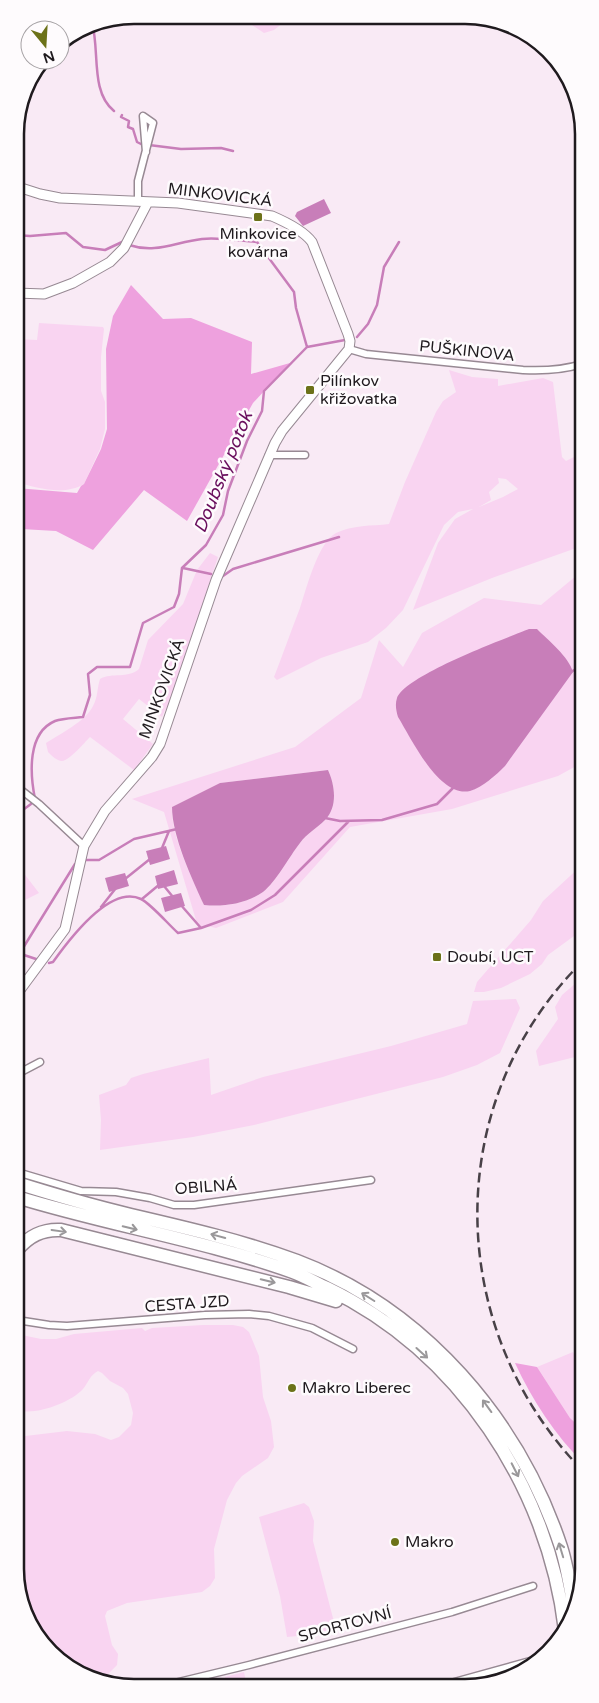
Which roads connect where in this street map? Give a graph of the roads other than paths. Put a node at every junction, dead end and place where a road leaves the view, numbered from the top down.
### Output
1 (146, 152) junction
2 (24, 189) edge
3 (143, 202) junction
4 (24, 293) edge
5 (349, 349) junction
6 (575, 366) edge
7 (269, 454) junction
8 (305, 455) dead end
9 (24, 792) edge
10 (84, 846) junction
11 (24, 983) edge
12 (40, 1062) dead end
13 (24, 1070) edge
14 (24, 1174) edge
15 (371, 1180) dead end
16 (24, 1186) edge
17 (24, 1199) edge
18 (24, 1242) edge
19 (24, 1321) edge
20 (398, 1332) junction
21 (353, 1349) dead end
22 (534, 1586) dead end
23 (572, 1595) edge
24 (563, 1618) edge
25 (520, 1664) edge
26 (500, 1670) joint
27 (191, 1679) edge
28 (466, 1679) edge

1 - 1 street
1 - 3 street
2 - 3 street, MINKOVICKÁ
3 - 4 street
3 - 5 street, MINKOVICKÁ
5 - 6 street, PUŠKINOVA
5 - 7 street, MINKOVICKÁ
7 - 8 street
7 - 10 street, MINKOVICKÁ
9 - 10 street
10 - 11 street, MINKOVICKÁ
12 - 13 street
14 - 15 street, OBILNÁ
23 -> 16 highway
17 -> 20 highway
18 -> 20 highway
19 - 21 street, CESTA JZD
20 -> 24 highway
22 - 27 street, SPORTOVNÍ
25 - 26 street
26 - 28 street

